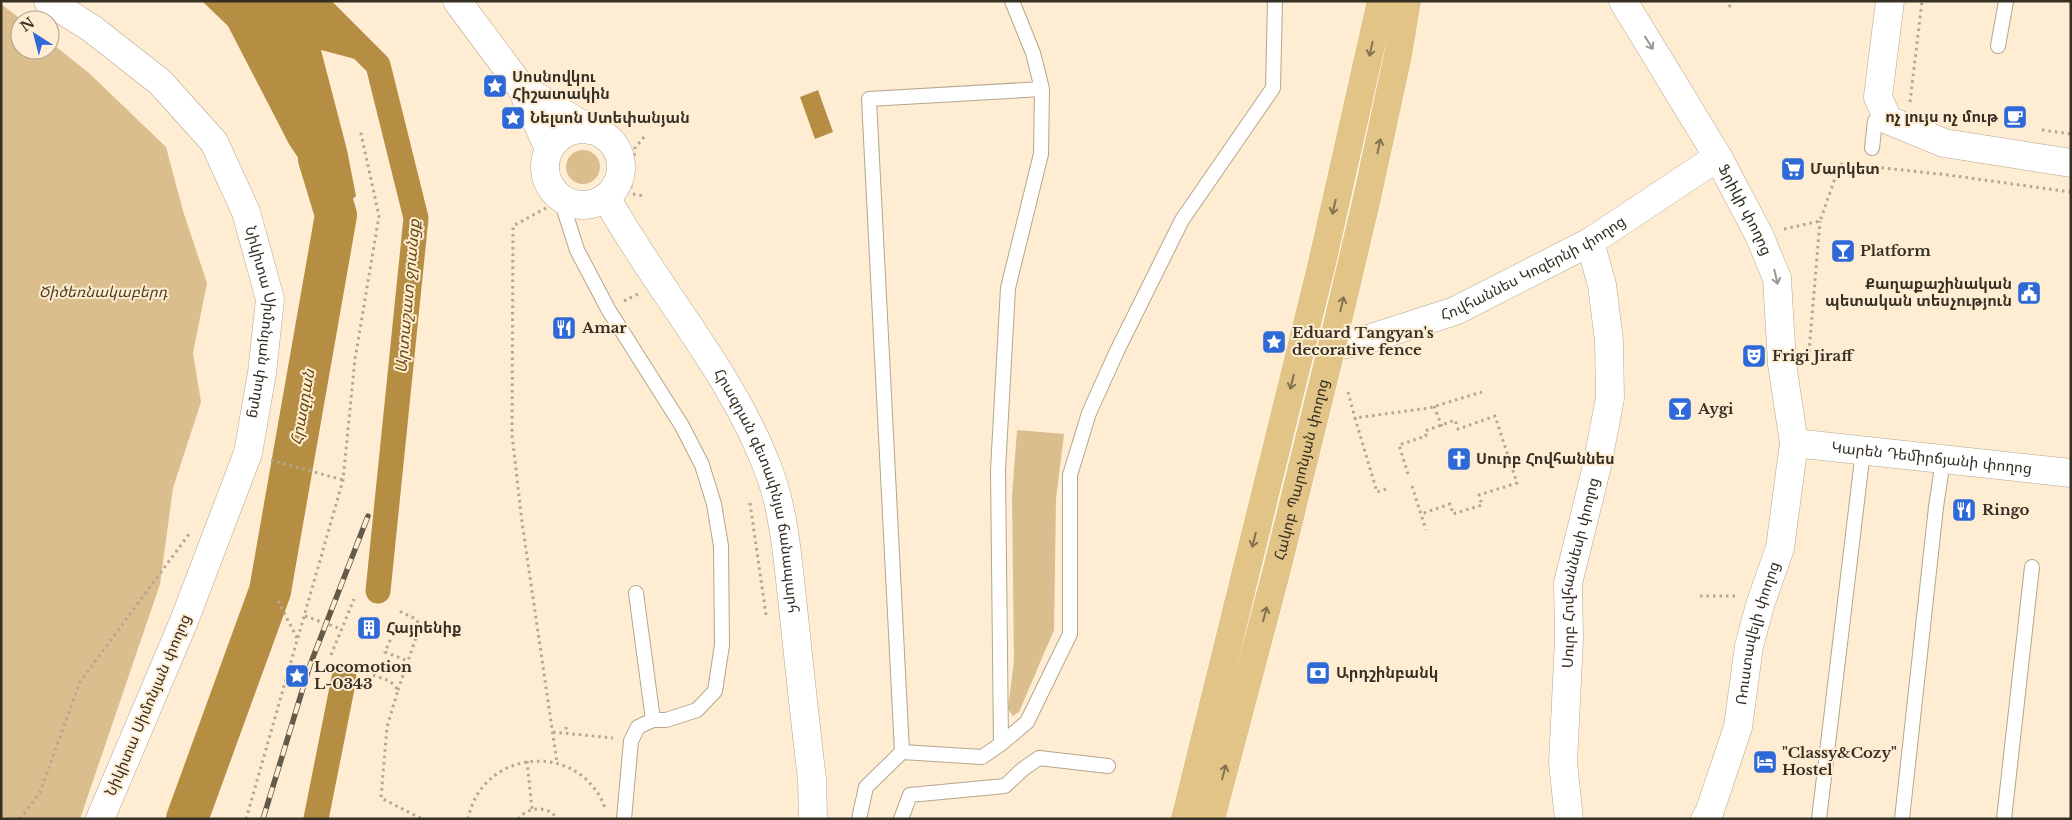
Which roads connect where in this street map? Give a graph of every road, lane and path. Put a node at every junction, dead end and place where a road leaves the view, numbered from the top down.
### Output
1 (48, 1) edge
2 (457, 1) edge
3 (1012, 1) edge
4 (1274, 1) edge
5 (1381, 1) edge
6 (1407, 1) edge
7 (1623, 1) edge
8 (1733, 1) edge
9 (1890, 1) edge
10 (1922, 1) edge
11 (2006, 1) edge
12 (1729, 7) dead end
13 (1998, 46) dead end
14 (521, 87) junction
15 (1042, 89) junction
16 (1909, 105) dead end
17 (1877, 121) junction
18 (360, 130) dead end
19 (590, 130) junction
20 (644, 136) dead end
21 (1872, 148) dead end
22 (549, 149) junction
23 (1718, 157) junction
24 (2071, 163) edge
25 (2071, 192) edge
26 (618, 195) junction
27 (562, 200) junction
28 (1820, 221) junction
29 (1760, 235) junction
30 (1590, 242) junction
31 (1333, 342) junction
32 (1808, 360) dead end
33 (1346, 386) dead end
34 (1482, 392) dead end
35 (1434, 406) junction
36 (1355, 418) junction
37 (1441, 426) junction
38 (1794, 443) junction
39 (1863, 451) junction
40 (248, 453) junction
41 (1943, 460) junction
42 (2071, 473) edge
43 (1408, 474) dead end
44 (343, 480) junction
45 (1412, 486) dead end
46 (1386, 489) dead end
47 (1421, 514) junction
48 (1426, 530) dead end
49 (190, 532) dead end
50 (2032, 567) dead end
51 (636, 592) dead end
52 (1700, 596) dead end
53 (354, 599) dead end
54 (1763, 600) junction
55 (278, 602) dead end
56 (399, 611) dead end
57 (305, 616) junction
58 (341, 629) junction
59 (393, 634) dead end
60 (297, 638) junction
61 (331, 655) dead end
62 (408, 661) junction
63 (373, 675) dead end
64 (398, 690) junction
65 (653, 720) junction
66 (566, 727) dead end
67 (553, 732) junction
68 (566, 732) junction
69 (593, 736) dead end
70 (1001, 744) junction
71 (902, 752) junction
72 (527, 761) junction
73 (557, 763) junction
74 (1108, 766) dead end
75 (532, 809) junction
76 (606, 812) dead end
77 (20, 819) edge
78 (100, 819) edge
79 (246, 819) edge
80 (422, 819) edge
81 (468, 819) edge
82 (518, 819) edge
83 (558, 819) edge
84 (624, 819) edge
85 (813, 819) edge
86 (859, 819) edge
87 (901, 819) edge
88 (1185, 819) edge
89 (1211, 819) edge
90 (1569, 819) edge
91 (1705, 819) edge
92 (1819, 819) edge
93 (1902, 819) edge
94 (2004, 819) edge

1 - 40 street, Նիկիտա Սիմոնյան փողոց
2 - 14 street
3 - 15 lane
4 - 70 lane
5 -> 88 main road, Հակոբ Պարոնյան փողոց
31 -> 6 main road, Հակոբ Պարոնյան փողոց
7 -> 23 street, Ֆրիկի փողոց
8 - 12 path
9 - 17 street
10 - 16 path
11 - 13 lane
14 - 19 street
14 - 22 street
15 - 70 lane
15 - 71 lane
17 - 21 lane
17 - 24 street
18 - 44 path
19 - 22 street
19 - 26 street
20 - 26 path
22 - 27 street
23 - 29 street, Ֆրիկի փողոց
23 - 30 street, Հովհաննես Կոզերնի փողոց
25 - 28 path
26 - 27 street
26 - 85 street, Հրազդան գետափնյա ճանապարհ
27 - 65 lane
27 - 67 path
28 - 29 path
28 - 32 path
29 -> 38 street, Ֆրիկի փողոց
30 - 31 street, Հովհաննես Կոզերնի փողոց
30 - 90 street, Սուրբ Հովհաննեսի փողոց
89 -> 31 main road, Հակոբ Պարոնյան փողոց
33 - 36 path
34 - 35 path
35 - 36 path
35 - 37 path
36 - 46 path
37 - 43 path
37 - 47 path
38 - 39 street, Կարեն Դեմիրճյանի փողոց
38 - 54 street, Ռուստավելի փողոց
39 - 41 street, Կարեն Դեմիրճյանի փողոց
39 - 92 lane
40 - 44 path
40 - 78 street, Նիկիտա Սիմոնյան փողոց
41 - 42 street, Կարեն Դեմիրճյանի փողոց
41 - 93 lane
44 - 57 path
45 - 47 path
47 - 48 path
49 - 77 path
50 - 94 lane
51 - 65 lane
52 - 54 path
53 - 58 path
54 - 91 street, Ռուստավելի փողոց
55 - 60 path
56 - 62 path
57 - 58 path
57 - 60 path
58 - 61 path
59 - 62 path
60 - 79 path
62 - 64 path
63 - 64 path
64 - 80 path
65 - 84 lane
66 - 68 path
67 - 68 path
67 - 73 path
68 - 69 path
70 - 71 lane
71 - 86 lane
72 - 73 path
72 - 75 path
72 - 81 path
73 - 76 path
74 - 87 lane
75 - 82 path
75 - 83 path

